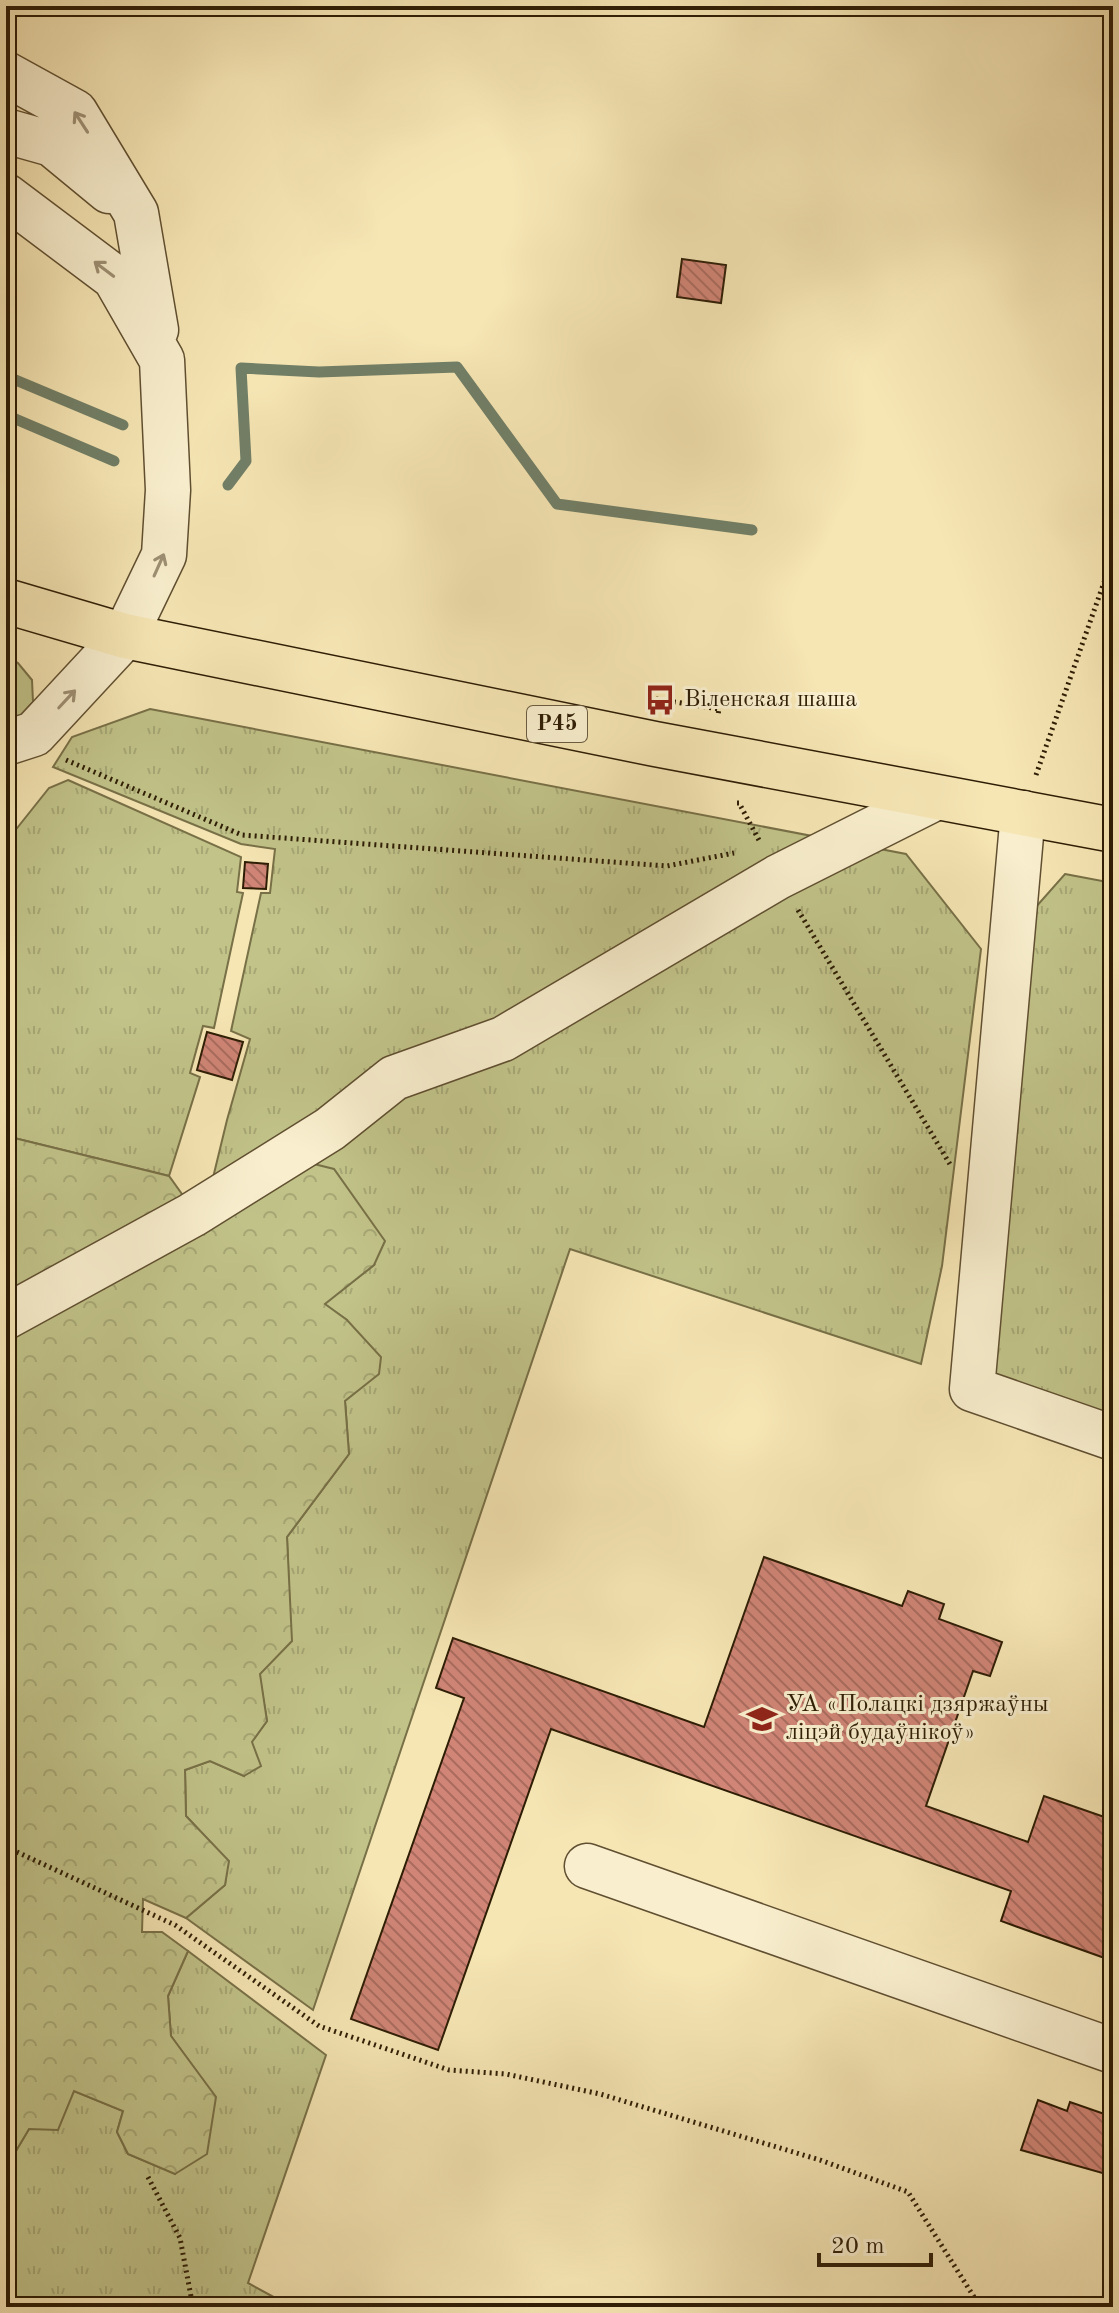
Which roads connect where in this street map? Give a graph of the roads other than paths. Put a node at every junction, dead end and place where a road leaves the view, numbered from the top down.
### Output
1 (6, 74) edge
2 (6, 131) edge
3 (6, 196) edge
4 (136, 213) junction
5 (162, 360) junction
6 (6, 601) edge
7 (125, 636) junction
8 (20, 739) edge
9 (935, 798) junction
10 (1023, 813) junction
11 (1113, 830) edge
12 (6, 1317) edge
13 (1113, 1438) edge
14 (587, 1866) dead end
15 (1113, 2051) edge

4 -> 1 lane
2 - 4 lane
5 -> 3 lane
4 - 5 lane
7 -> 5 lane
6 - 7 main road, Р45
8 -> 7 lane
7 - 9 main road, Р45
9 - 10 main road, Р45
9 - 12 lane
10 - 11 main road, Р45
10 - 13 lane
14 - 15 lane

